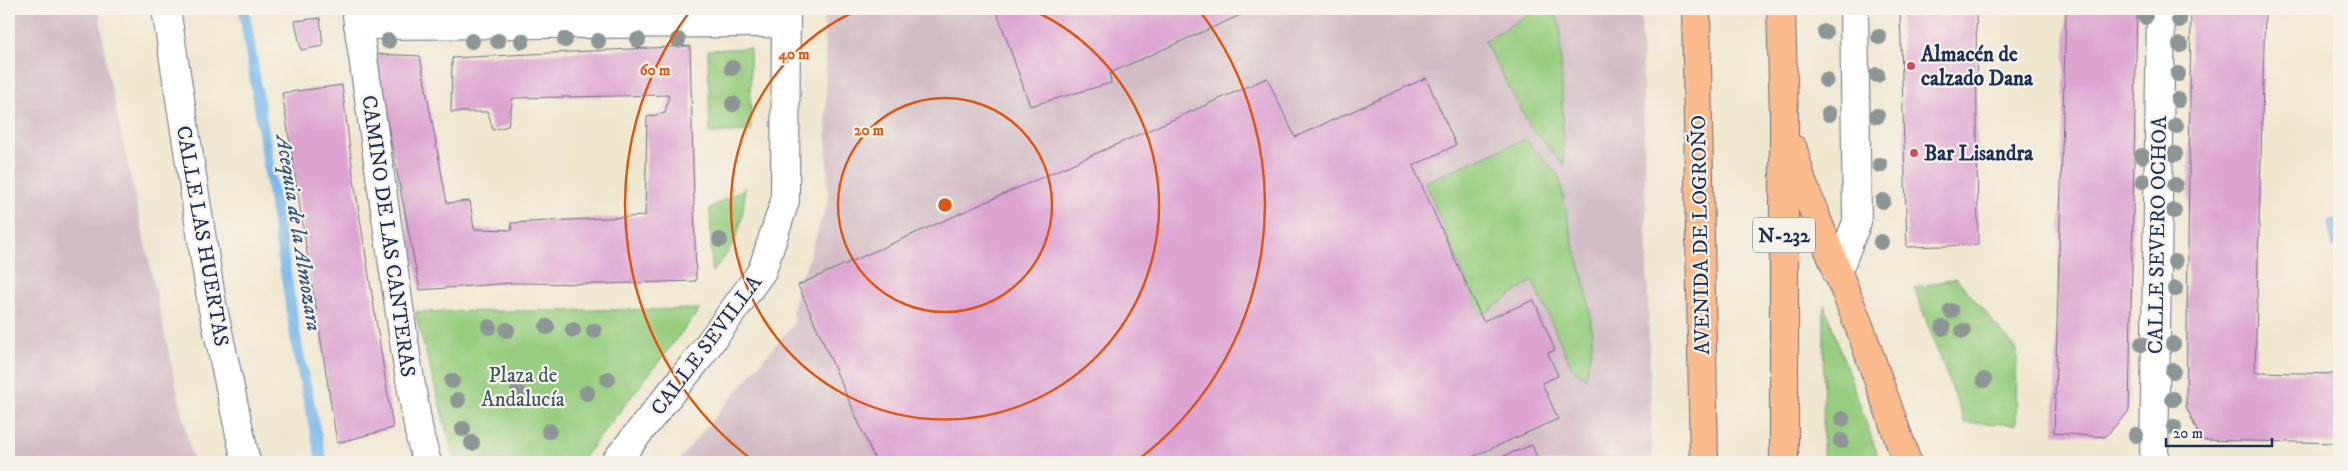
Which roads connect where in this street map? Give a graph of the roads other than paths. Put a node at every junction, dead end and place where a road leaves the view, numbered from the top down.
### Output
1 (166, 9) edge
2 (1696, 9) edge
3 (1781, 9) edge
4 (1854, 9) edge
5 (2161, 9) edge
6 (786, 16) edge
7 (357, 17) edge
8 (1784, 117) junction
9 (1837, 274) junction
10 (246, 462) edge
11 (427, 462) edge
12 (615, 462) edge
13 (1704, 462) edge
14 (1784, 462) edge
15 (1908, 462) edge
16 (2154, 462) edge

1 - 10 street, CALLE LAS HUERTAS
2 - 13 highway, AVENIDA DE LOGROÑO
3 - 8 highway, N-232
4 - 9 street
5 - 16 street, CALLE SEVERO OCHOA
6 - 7 street
6 - 12 street, CALLE SEVILLA
7 - 11 street, CAMINO DE LAS CANTERAS
8 - 9 highway
8 - 14 highway, N-232
9 - 15 highway

